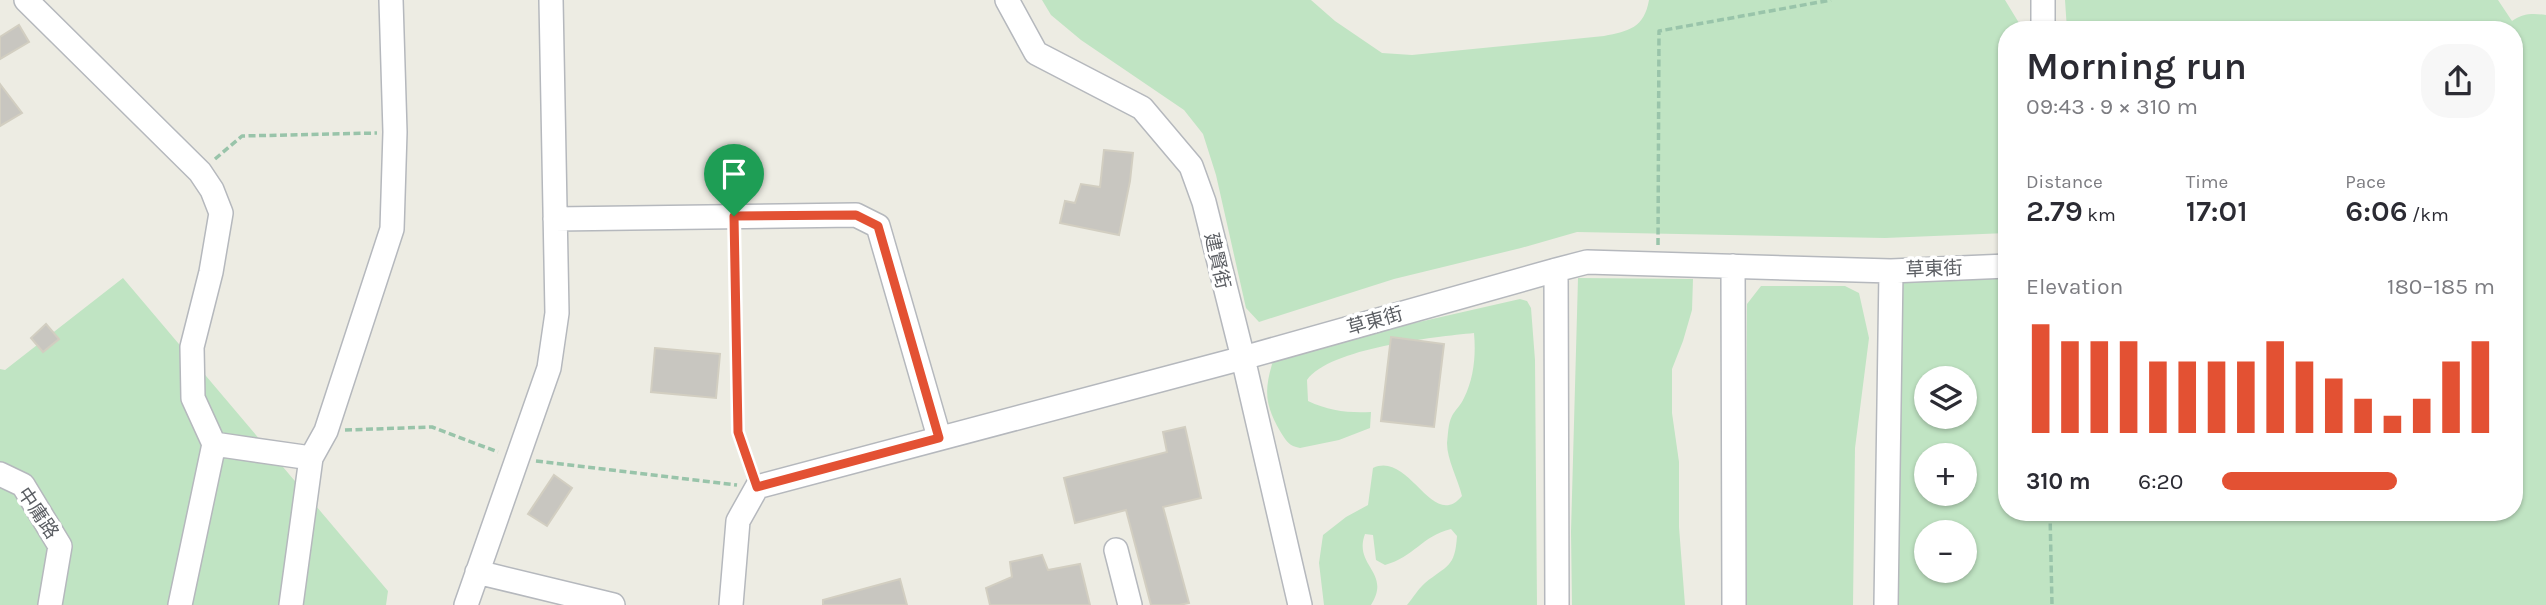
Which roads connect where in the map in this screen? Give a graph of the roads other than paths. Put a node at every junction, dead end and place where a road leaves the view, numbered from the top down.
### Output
1 (26, 0) edge
2 (391, 0) edge
3 (551, 0) edge
4 (1007, 0) edge
5 (2043, 0) edge
6 (2043, 21) edge
7 (555, 219) junction
8 (1732, 266) junction
9 (1998, 266) edge
10 (1556, 270) junction
11 (1891, 271) junction
12 (1243, 358) junction
13 (939, 438) junction
14 (214, 444) junction
15 (311, 458) junction
16 (0, 474) edge
17 (1116, 550) dead end
18 (477, 572) junction
19 (51, 605) edge
20 (180, 605) edge
21 (290, 605) edge
22 (466, 605) edge
23 (613, 605) edge
24 (731, 605) edge
25 (1130, 605) edge
26 (1300, 605) edge
27 (1557, 605) edge
28 (1734, 605) edge
29 (1886, 605) edge

1 - 14 street
2 - 15 street
3 - 7 street
4 - 12 street, 建賢街
5 - 6 street
7 - 13 street
7 - 18 street
8 - 10 street, 草東街
8 - 11 street, 草東街
8 - 28 street
9 - 11 street, 草東街
10 - 12 street, 草東街
10 - 27 street
11 - 29 street
12 - 13 street, 草東街
12 - 26 street, 建賢街
13 - 24 street, 草東街
14 - 15 street
14 - 20 street
15 - 21 street
16 - 19 street, 中庸路
17 - 25 street
18 - 22 street
18 - 23 street

